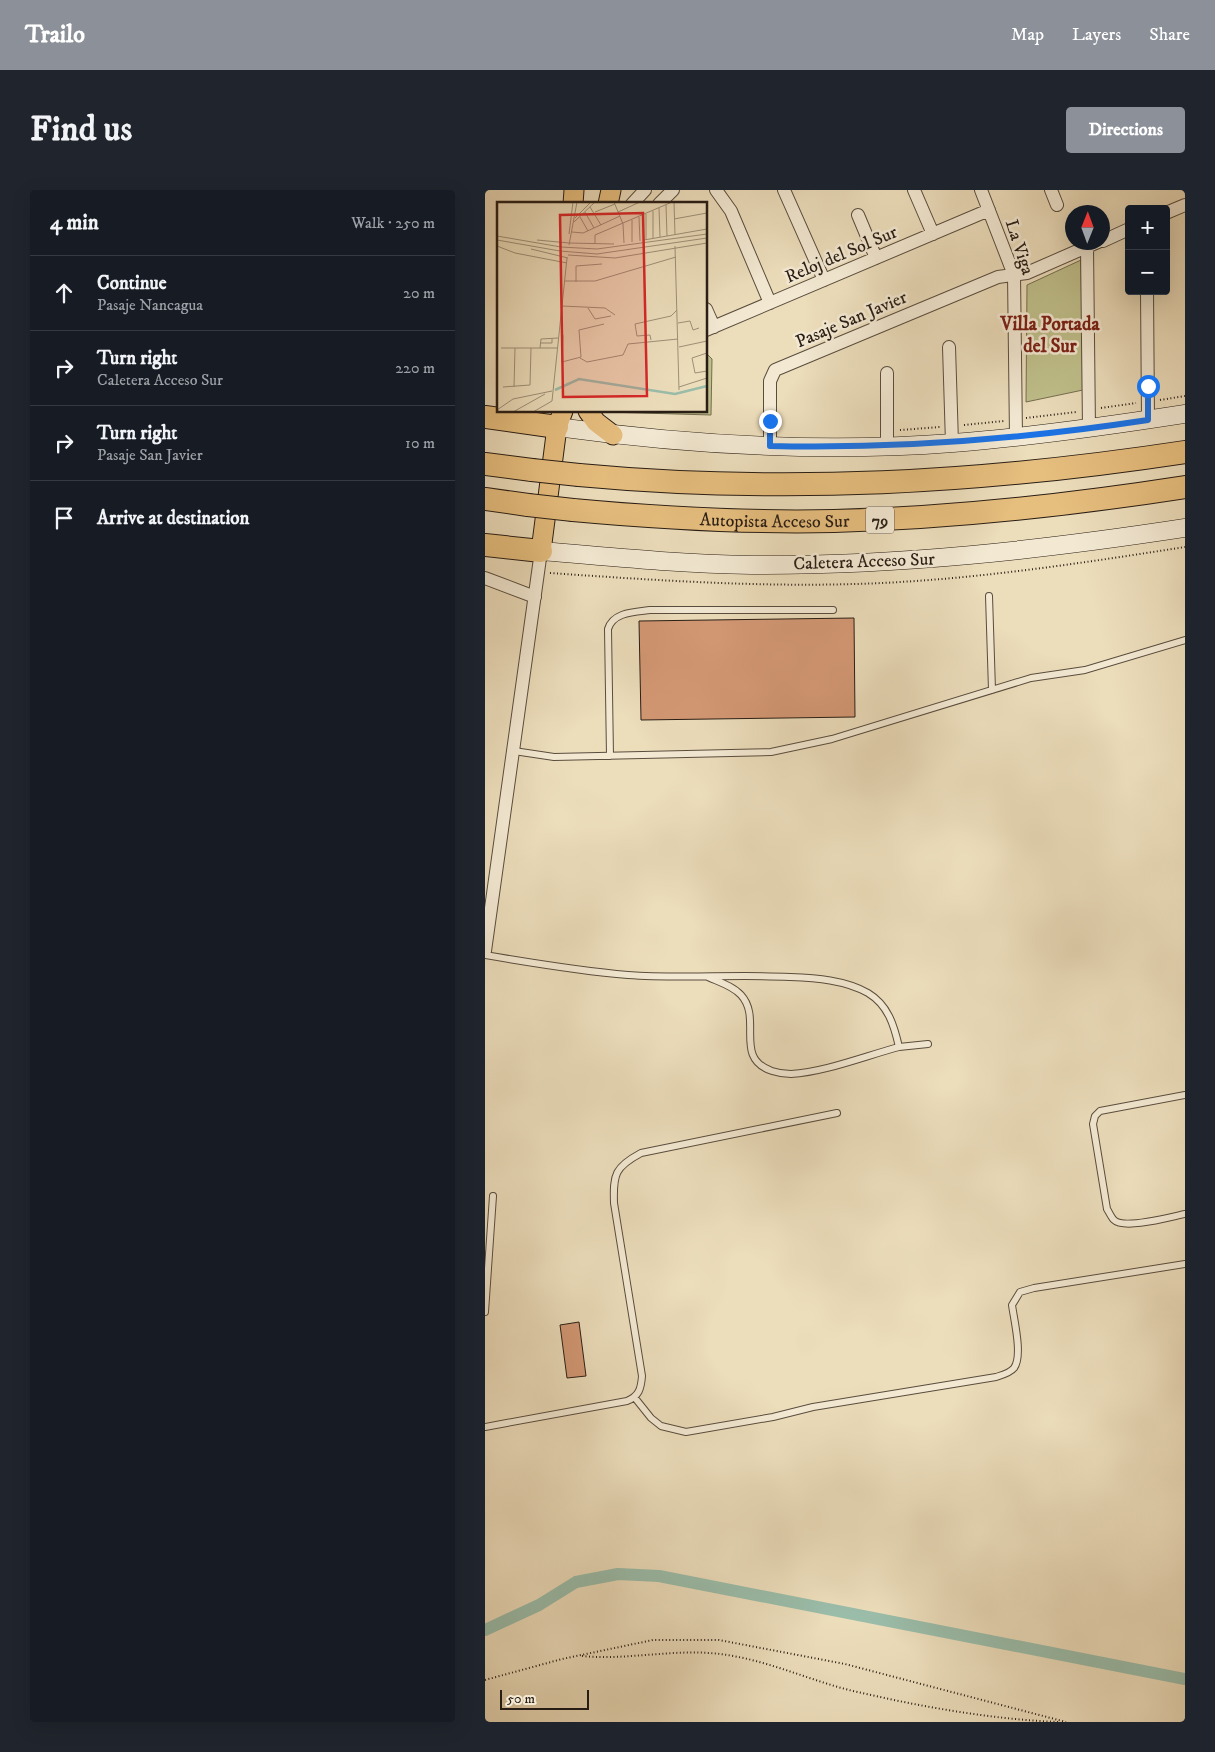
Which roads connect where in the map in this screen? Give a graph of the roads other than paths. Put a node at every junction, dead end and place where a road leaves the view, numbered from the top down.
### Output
1 (645, 190) edge
2 (673, 190) edge
3 (716, 190) edge
4 (783, 190) edge
5 (914, 190) edge
6 (981, 190) edge
7 (1051, 190) edge
8 (634, 202) edge
9 (661, 202) edge
10 (1057, 205) dead end
11 (1185, 205) edge
12 (989, 210) junction
13 (1170, 211) edge
14 (858, 215) dead end
15 (1125, 231) edge
16 (933, 234) junction
17 (1110, 237) edge
18 (1081, 250) edge
19 (1093, 250) edge
20 (876, 258) junction
21 (1014, 275) junction
22 (824, 280) junction
23 (1147, 295) edge
24 (770, 303) junction
25 (707, 314) edge
26 (710, 329) edge
27 (949, 347) dead end
28 (887, 373) dead end
29 (589, 412) edge
30 (1185, 414) edge
31 (504, 416) edge
32 (558, 417) edge
33 (1148, 420) junction
34 (1089, 429) junction
35 (613, 435) junction
36 (1016, 437) junction
37 (952, 443) junction
38 (770, 446) junction
39 (887, 446) junction
40 (1185, 452) edge
41 (485, 464) edge
42 (1185, 487) edge
43 (485, 499) edge
44 (1185, 528) edge
45 (485, 545) edge
46 (541, 551) junction
47 (485, 578) edge
48 (989, 596) dead end
49 (535, 597) junction
50 (833, 610) dead end
51 (1185, 640) edge
52 (993, 690) junction
53 (514, 751) junction
54 (610, 756) junction
55 (485, 953) edge
56 (704, 975) junction
57 (928, 1044) dead end
58 (899, 1047) junction
59 (1185, 1095) edge
60 (837, 1113) dead end
61 (493, 1196) dead end
62 (1185, 1214) edge
63 (487, 1240) edge
64 (1185, 1264) edge
65 (485, 1312) edge
66 (635, 1398) junction
67 (485, 1427) edge

1 - 8 street
2 - 9 street
3 - 24 street
4 - 22 street
5 - 16 street
6 - 12 street, La Viga
7 - 10 street
11 - 13 street
12 - 16 street, Reloj del Sol Sur
12 - 21 street, La Viga
14 - 20 street
15 - 17 street
16 - 20 street, Reloj del Sol Sur
18 - 21 street, Pasaje San Javier
19 - 34 street
20 - 22 street, Reloj del Sol Sur
21 - 36 street, La Viga
21 - 38 street, Pasaje San Javier
22 - 24 street, Reloj del Sol Sur
23 - 33 street
24 - 26 street, Reloj del Sol Sur
25 - 26 street
27 - 37 street
28 - 39 street
29 - 35 main road
30 - 33 main road
31 - 32 highway
32 - 35 main road
32 - 46 main road
33 - 34 main road
34 - 36 main road
35 - 38 main road
36 - 37 main road
37 - 39 main road
38 - 39 main road
40 - 41 highway, Autopista Acceso Sur / 79, bridge
42 - 43 highway, Autopista Acceso Sur / 79, bridge
44 - 46 main road, Caletera Acceso Sur
45 - 46 highway
46 - 49 street
47 - 49 street
48 - 52 lane
49 - 53 street
50 - 54 lane
51 - 52 lane
52 - 54 lane
53 - 54 lane
53 - 55 street
55 - 56 lane
56 - 58 lane
56 - 58 lane
57 - 58 lane
59 - 62 lane
60 - 66 lane
61 - 63 lane
63 - 65 lane
64 - 66 lane
66 - 67 lane

